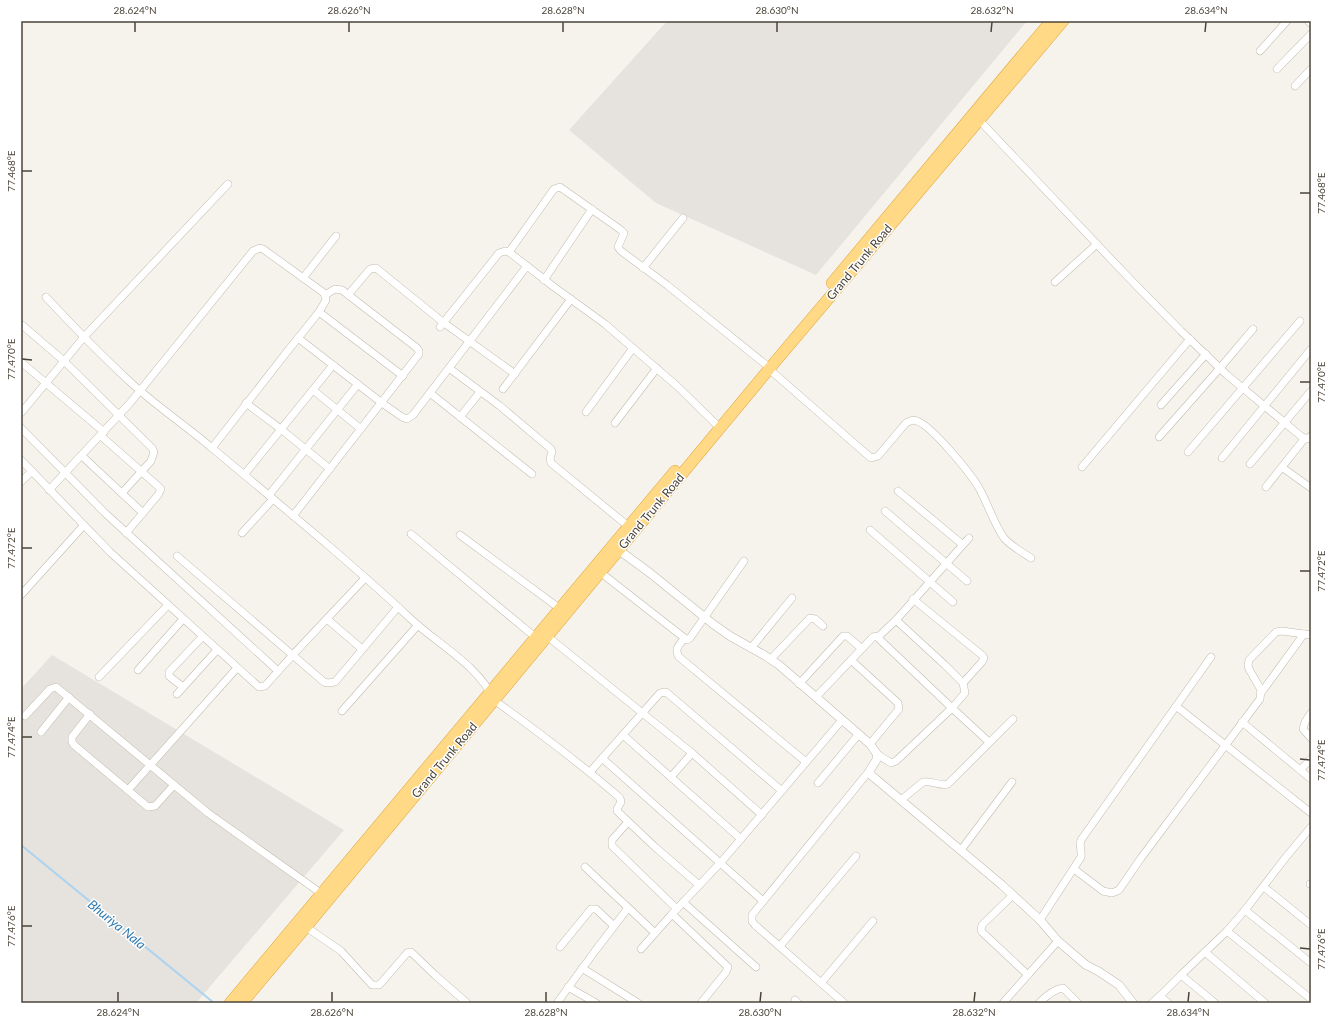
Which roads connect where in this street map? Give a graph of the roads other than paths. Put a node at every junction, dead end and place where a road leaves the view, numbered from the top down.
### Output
1 (1051, 21) edge
2 (1063, 21) edge
3 (1287, 21) edge
4 (1311, 34) edge
5 (1260, 51) dead end
6 (1277, 69) dead end
7 (1311, 70) edge
8 (1296, 86) dead end
9 (980, 121) junction
10 (228, 184) dead end
11 (592, 209) junction
12 (683, 218) dead end
13 (336, 236) dead end
14 (1097, 244) junction
15 (509, 252) junction
16 (527, 266) junction
17 (643, 268) junction
18 (302, 278) junction
19 (544, 280) junction
20 (1055, 282) dead end
21 (325, 295) junction
22 (348, 295) junction
23 (46, 297) dead end
24 (571, 299) junction
25 (319, 312) junction
26 (1300, 322) dead end
27 (22, 325) edge
28 (442, 325) junction
29 (1253, 329) dead end
30 (84, 337) junction
31 (298, 338) junction
32 (1190, 339) junction
33 (469, 342) junction
34 (633, 348) junction
35 (1311, 349) edge
36 (1206, 354) junction
37 (775, 356) junction
38 (21, 362) edge
39 (64, 362) junction
40 (333, 365) junction
41 (767, 366) junction
42 (448, 368) junction
43 (657, 368) junction
44 (1220, 368) junction
45 (515, 374) junction
46 (403, 376) junction
47 (46, 382) junction
48 (358, 384) junction
49 (1244, 388) junction
50 (503, 389) dead end
51 (140, 390) junction
52 (313, 390) junction
53 (1311, 391) edge
54 (480, 392) junction
55 (430, 393) junction
56 (382, 403) junction
57 (246, 404) junction
58 (1161, 405) dead end
59 (1265, 406) junction
60 (337, 409) junction
61 (21, 412) edge
62 (586, 412) dead end
63 (119, 415) junction
64 (460, 417) junction
65 (1284, 422) junction
66 (615, 423) dead end
67 (718, 425) junction
68 (21, 428) edge
69 (361, 429) junction
70 (282, 430) junction
71 (102, 434) junction
72 (1159, 437) dead end
73 (1308, 437) edge
74 (212, 448) junction
75 (306, 449) junction
76 (1188, 452) dead end
77 (82, 456) junction
78 (1222, 458) dead end
79 (21, 460) edge
80 (1250, 464) dead end
81 (1082, 468) dead end
82 (1283, 468) junction
83 (330, 469) junction
84 (32, 471) junction
85 (142, 471) junction
86 (65, 473) junction
87 (532, 474) dead end
88 (244, 475) junction
89 (21, 482) edge
90 (1266, 487) dead end
91 (1311, 488) edge
92 (49, 490) junction
93 (898, 491) dead end
94 (122, 493) junction
95 (271, 497) junction
96 (885, 511) dead end
97 (143, 513) junction
98 (293, 516) junction
99 (84, 525) junction
100 (628, 526) junction
101 (870, 530) dead end
102 (126, 533) junction
103 (242, 533) dead end
104 (411, 534) dead end
105 (460, 535) dead end
106 (969, 538) dead end
107 (962, 544) junction
108 (615, 547) junction
109 (177, 556) dead end
110 (1031, 558) dead end
111 (744, 561) dead end
112 (946, 562) junction
113 (600, 572) junction
114 (365, 578) junction
115 (929, 581) junction
116 (967, 581) dead end
117 (21, 594) edge
118 (792, 598) dead end
119 (913, 600) junction
120 (953, 602) dead end
121 (168, 605) junction
122 (398, 606) junction
123 (559, 608) junction
124 (704, 618) junction
125 (183, 619) junction
126 (328, 619) junction
127 (896, 620) junction
128 (418, 626) junction
129 (823, 626) dead end
130 (1307, 634) edge
131 (202, 636) junction
132 (547, 636) junction
133 (535, 637) junction
134 (878, 637) junction
135 (684, 639) junction
136 (362, 648) junction
137 (751, 648) junction
138 (862, 649) junction
139 (217, 650) junction
140 (292, 655) junction
141 (1211, 657) dead end
142 (771, 659) junction
143 (851, 660) junction
144 (237, 668) junction
145 (138, 670) dead end
146 (278, 671) junction
147 (99, 677) dead end
148 (963, 683) junction
149 (798, 684) junction
150 (183, 687) junction
151 (1261, 693) junction
152 (177, 694) dead end
153 (492, 696) junction
154 (69, 697) junction
155 (816, 697) junction
156 (1176, 706) junction
157 (952, 708) junction
158 (342, 711) dead end
159 (643, 713) junction
160 (1311, 713) edge
161 (90, 714) junction
162 (25, 716) dead end
163 (1013, 719) dead end
164 (842, 720) junction
165 (1242, 722) junction
166 (41, 732) dead end
167 (623, 735) junction
168 (858, 735) junction
169 (1311, 738) edge
170 (989, 742) junction
171 (870, 744) junction
172 (1225, 745) junction
173 (692, 753) junction
174 (878, 754) junction
175 (602, 758) junction
176 (1311, 760) edge
177 (806, 762) junction
178 (150, 766) junction
179 (870, 770) junction
180 (1300, 770) junction
181 (590, 772) junction
182 (671, 777) junction
183 (1311, 779) edge
184 (1012, 782) dead end
185 (818, 783) dead end
186 (174, 785) junction
187 (128, 790) junction
188 (782, 791) junction
189 (901, 800) junction
190 (1311, 813) edge
191 (762, 816) junction
192 (628, 822) junction
193 (1311, 827) edge
194 (741, 839) junction
195 (961, 850) junction
196 (856, 856) dead end
197 (720, 863) junction
198 (585, 867) dead end
199 (1074, 869) junction
200 (699, 885) junction
201 (1264, 887) junction
202 (322, 894) junction
203 (1013, 895) junction
204 (762, 901) junction
205 (683, 902) junction
206 (628, 908) junction
207 (1245, 910) junction
208 (674, 911) junction
209 (1040, 920) junction
210 (873, 921) dead end
211 (303, 924) junction
212 (1311, 925) edge
213 (614, 926) junction
214 (1227, 931) junction
215 (655, 933) junction
216 (1058, 941) junction
217 (780, 946) junction
218 (560, 947) dead end
219 (641, 949) dead end
220 (1205, 952) junction
221 (1311, 963) edge
222 (756, 967) dead end
223 (582, 968) junction
224 (1028, 975) junction
225 (1181, 975) junction
226 (821, 983) junction
227 (568, 987) junction
228 (1160, 996) junction
229 (1311, 1000) edge
230 (230, 1003) edge
231 (242, 1003) edge
232 (465, 1003) edge
233 (556, 1003) edge
234 (596, 1003) edge
235 (638, 1003) edge
236 (701, 1003) edge
237 (844, 1003) edge
238 (1003, 1003) edge
239 (1039, 1003) edge
240 (1078, 1003) edge
241 (1133, 1003) edge
242 (1152, 1003) edge
243 (1168, 1003) edge
244 (1215, 1003) edge
245 (1265, 1003) edge

1 - 37 highway, Grand Trunk Road
2 - 9 highway, Grand Trunk Road
3 - 5 street
4 - 6 street
7 - 8 street
9 - 14 street
9 - 37 highway, Grand Trunk Road
10 - 30 street
11 - 15 street
11 - 17 street
11 - 19 street
12 - 17 street
13 - 18 street
14 - 20 street
14 - 32 street
15 - 16 street
15 - 28 street
16 - 19 street
16 - 33 street
17 - 41 street
18 - 21 street
18 - 51 street
19 - 24 street
21 - 22 street
21 - 25 street
22 - 28 street
22 - 46 street
23 - 30 street
24 - 34 street
24 - 45 street
25 - 31 street
25 - 46 street
26 - 49 street
27 - 39 street
28 - 33 street
29 - 44 street
30 - 39 street
30 - 51 street
31 - 40 street
31 - 57 street
32 - 36 street
32 - 81 street
33 - 42 street
33 - 45 street
34 - 43 street
34 - 62 street
35 - 59 street
36 - 44 street
36 - 58 street
37 - 41 highway, Grand Trunk Road
38 - 47 street
39 - 47 street
39 - 63 street
40 - 48 street
40 - 52 street
41 - 67 highway, Grand Trunk Road
41 - 110 street
42 - 54 street
42 - 55 street
43 - 66 street
43 - 67 street
44 - 49 street
44 - 72 street
45 - 50 street
46 - 56 street
47 - 61 street
47 - 71 street
48 - 56 street
48 - 60 street
49 - 59 street
49 - 76 street
51 - 63 street
51 - 74 street
52 - 60 street
52 - 70 street
53 - 65 street
54 - 64 street
54 - 100 street
55 - 56 street
55 - 64 street
56 - 69 street
57 - 70 street
57 - 74 street
59 - 65 street
59 - 78 street
60 - 69 street
60 - 75 street
63 - 71 street
63 - 85 street
64 - 87 street
65 - 73 street
65 - 80 street
67 - 100 highway, Grand Trunk Road
67 - 108 highway, Grand Trunk Road
68 - 86 street
69 - 83 street
70 - 75 street
70 - 88 street
71 - 77 street
71 - 85 street
73 - 82 street
74 - 88 street
75 - 83 street
75 - 95 street
77 - 86 street
77 - 94 street
79 - 84 street
82 - 90 street
82 - 91 street
83 - 98 street
84 - 89 street
84 - 92 street
85 - 94 street
85 - 97 street
86 - 92 street
86 - 102 street
88 - 95 street
92 - 99 street
93 - 107 street
94 - 97 street
95 - 98 street
95 - 103 street
96 - 112 street
97 - 102 street
98 - 114 street
99 - 117 street
99 - 121 street
100 - 108 highway, Grand Trunk Road
101 - 115 street
102 - 146 street
104 - 133 street
105 - 123 street
106 - 107 street
107 - 112 street
108 - 113 highway, Grand Trunk Road
108 - 123 highway, Grand Trunk Road
108 - 124 street
109 - 140 street
111 - 124 street
112 - 115 street
112 - 116 street
113 - 132 highway, Grand Trunk Road
113 - 135 street
114 - 122 street
114 - 126 street
115 - 119 street
115 - 120 street
118 - 137 street
119 - 127 street
119 - 148 street
121 - 125 street
121 - 147 street
122 - 128 street
122 - 136 street
123 - 133 highway, Grand Trunk Road
124 - 135 street
124 - 137 street
125 - 131 street
125 - 145 street
126 - 136 street
126 - 140 street
127 - 134 street
127 - 148 street
128 - 153 street
128 - 158 street
129 - 142 street
130 - 151 street
130 - 151 street
131 - 139 street
131 - 150 street
132 - 153 highway, Grand Trunk Road
132 - 159 street
133 - 153 highway, Grand Trunk Road
134 - 138 street
134 - 157 street
135 - 177 street
136 - 140 street
137 - 142 street
138 - 143 street
138 - 149 street
139 - 144 street
139 - 150 street
140 - 146 street
141 - 156 street
142 - 149 street
143 - 155 street
143 - 171 street
144 - 146 street
144 - 178 street
148 - 157 street
149 - 155 street
150 - 152 street
151 - 165 street
153 - 181 street
153 - 202 highway, Grand Trunk Road
153 - 211 highway, Grand Trunk Road
154 - 161 street
154 - 162 street
154 - 166 street
155 - 164 street
156 - 172 street
156 - 199 street
157 - 170 street
157 - 174 street
159 - 167 street
159 - 173 street
159 - 188 street
160 - 169 street
161 - 178 street
161 - 187 street
163 - 170 street
164 - 168 street
164 - 177 street
165 - 172 street
165 - 180 street
167 - 175 street
167 - 182 street
168 - 171 street
168 - 185 street
170 - 189 street
171 - 174 street
172 - 190 street
172 - 199 street
173 - 182 street
173 - 191 street
174 - 179 street
175 - 181 street
175 - 197 street
176 - 180 street
177 - 188 street
178 - 186 street
178 - 187 street
179 - 189 street
179 - 204 street
180 - 183 street
181 - 192 street
182 - 194 street
184 - 195 street
186 - 187 street
186 - 202 street
188 - 191 street
189 - 195 street
191 - 194 street
192 - 200 street
192 - 208 street
193 - 201 street
194 - 197 street
195 - 203 street
196 - 217 street
197 - 200 street
197 - 204 street
198 - 206 street
199 - 209 street
200 - 205 street
201 - 207 street
201 - 212 street
202 - 211 highway, Grand Trunk Road
203 - 209 street
203 - 224 street
204 - 217 street
205 - 208 street
205 - 222 street
206 - 213 street
206 - 215 street
207 - 214 street
207 - 221 street
208 - 215 street
208 - 236 street
209 - 216 street
210 - 226 street
211 - 230 highway, Grand Trunk Road
211 - 231 highway, Grand Trunk Road
211 - 232 street
213 - 218 street
213 - 223 street
214 - 220 street
214 - 229 street
215 - 219 street
216 - 224 street
216 - 241 street
217 - 226 street
220 - 225 street
220 - 245 street
223 - 227 street
223 - 235 street
224 - 238 street
225 - 228 street
225 - 244 street
226 - 237 street
227 - 233 street
227 - 234 street
228 - 242 street
228 - 243 street
239 - 240 street

